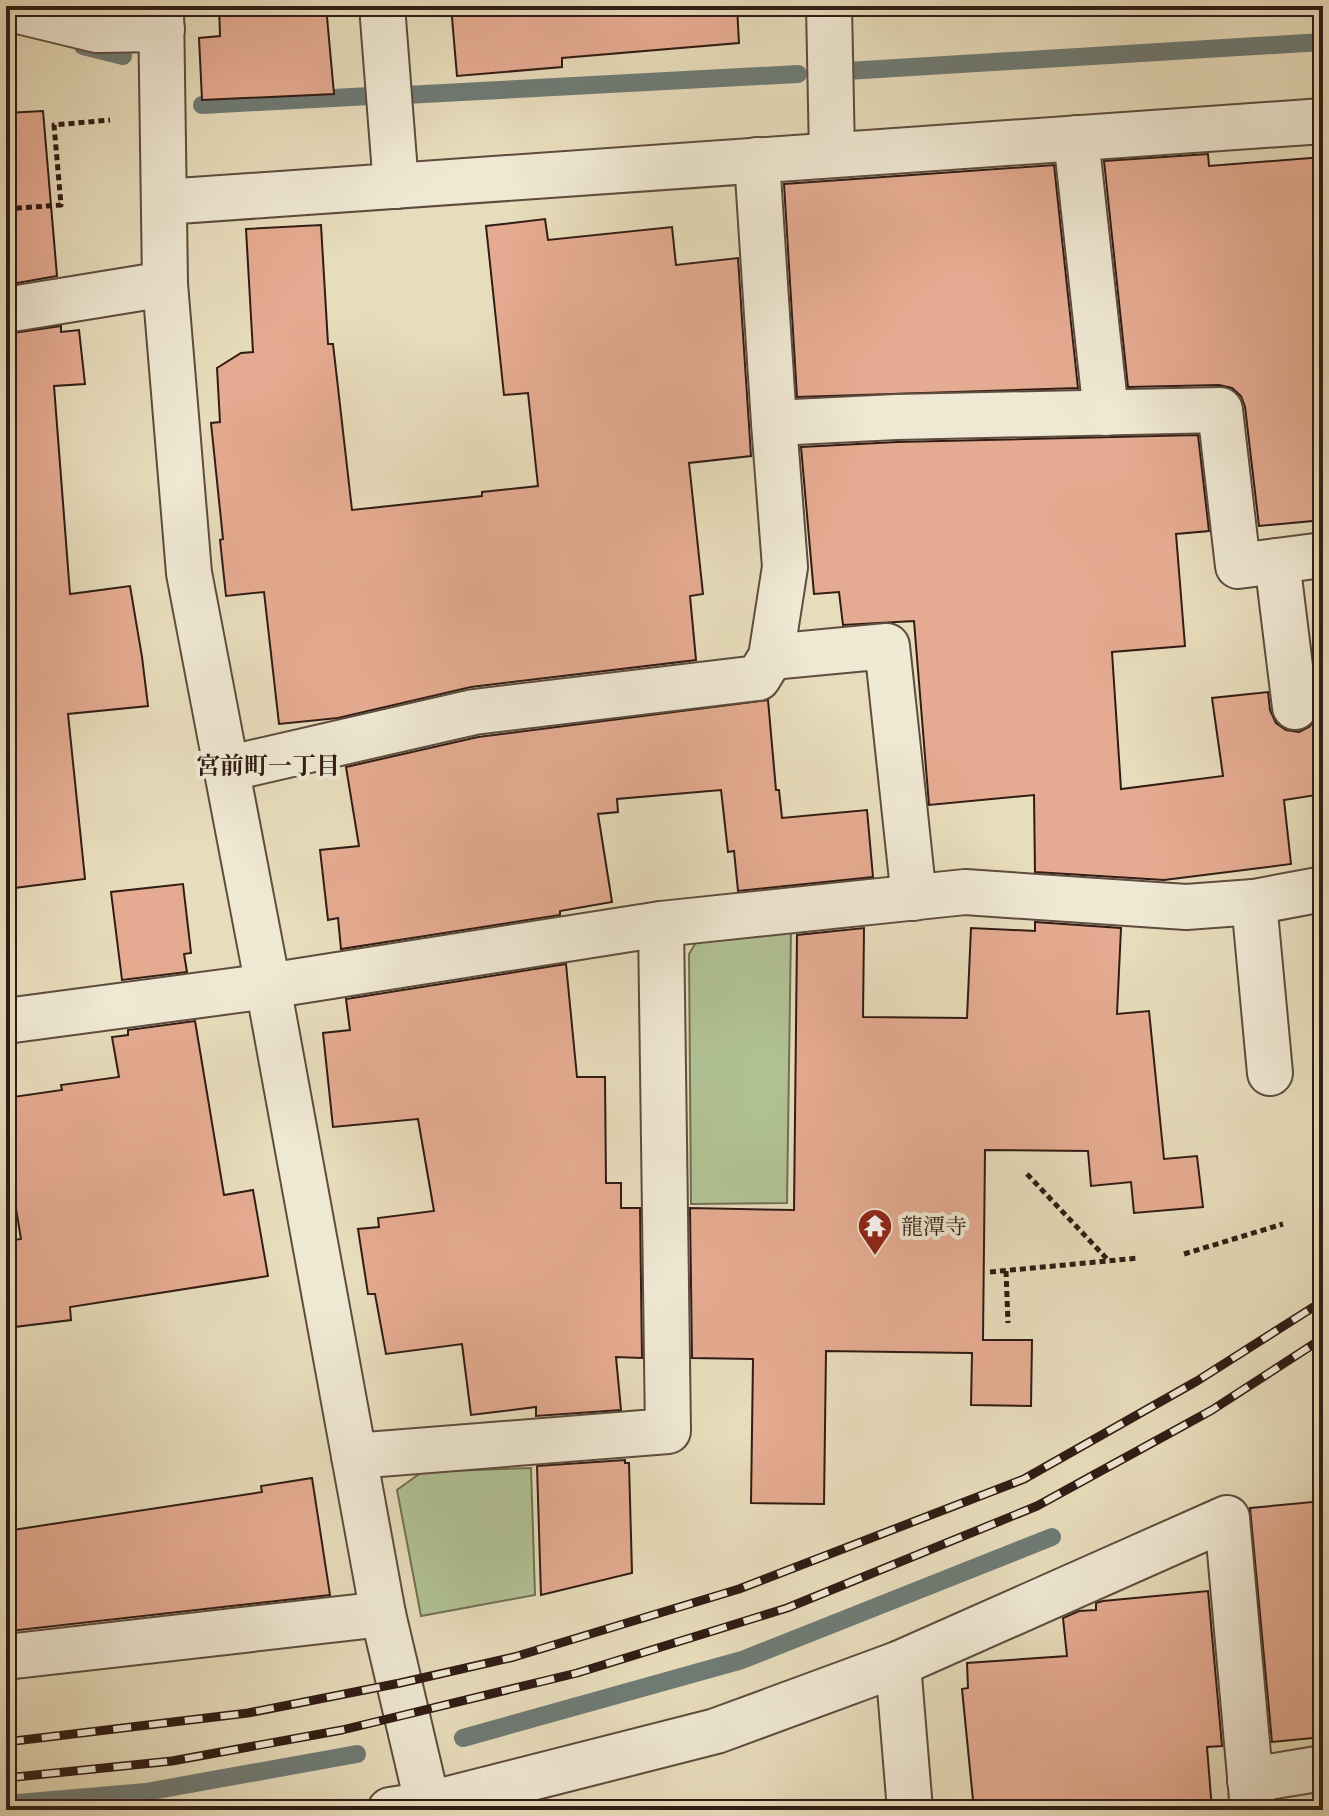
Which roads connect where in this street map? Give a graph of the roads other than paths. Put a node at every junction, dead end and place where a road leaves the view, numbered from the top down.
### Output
1 (382, 6) edge
2 (829, 6) edge
3 (6, 8) edge
4 (161, 18) edge
5 (1323, 121) edge
6 (1076, 138) junction
7 (832, 155) junction
8 (757, 160) junction
9 (396, 186) junction
10 (164, 202) junction
11 (165, 284) junction
12 (6, 310) edge
13 (1106, 413) junction
14 (774, 423) junction
15 (1323, 555) edge
16 (1277, 561) junction
17 (771, 657) junction
18 (1295, 707) dead end
19 (226, 769) junction
20 (1323, 889) edge
21 (914, 898) junction
22 (1254, 902) junction
23 (661, 924) junction
24 (268, 986) junction
25 (6, 1021) edge
26 (1270, 1073) dead end
27 (354, 1456) junction
28 (383, 1614) junction
29 (6, 1657) edge
30 (898, 1664) junction
31 (1323, 1768) edge
32 (1252, 1795) edge
33 (416, 1808) edge
34 (910, 1810) edge

1 - 9 street
2 - 7 street
3 - 4 street
4 - 10 street
5 - 6 street
6 - 7 street
6 - 13 street
7 - 8 street
8 - 9 street
8 - 14 street
9 - 10 street
10 - 11 street
11 - 12 street
11 - 19 street
13 - 14 street
13 - 16 street
14 - 17 street
15 - 16 street
16 - 18 street
17 - 19 street
17 - 21 street
19 - 24 street
20 - 22 street
21 - 22 street
21 - 23 street
22 - 26 street
23 - 24 street
23 - 27 street
24 - 25 street
24 - 27 street
27 - 28 street
28 - 29 street
28 - 33 street
30 - 32 street
30 - 33 street
30 - 34 street
31 - 32 street

